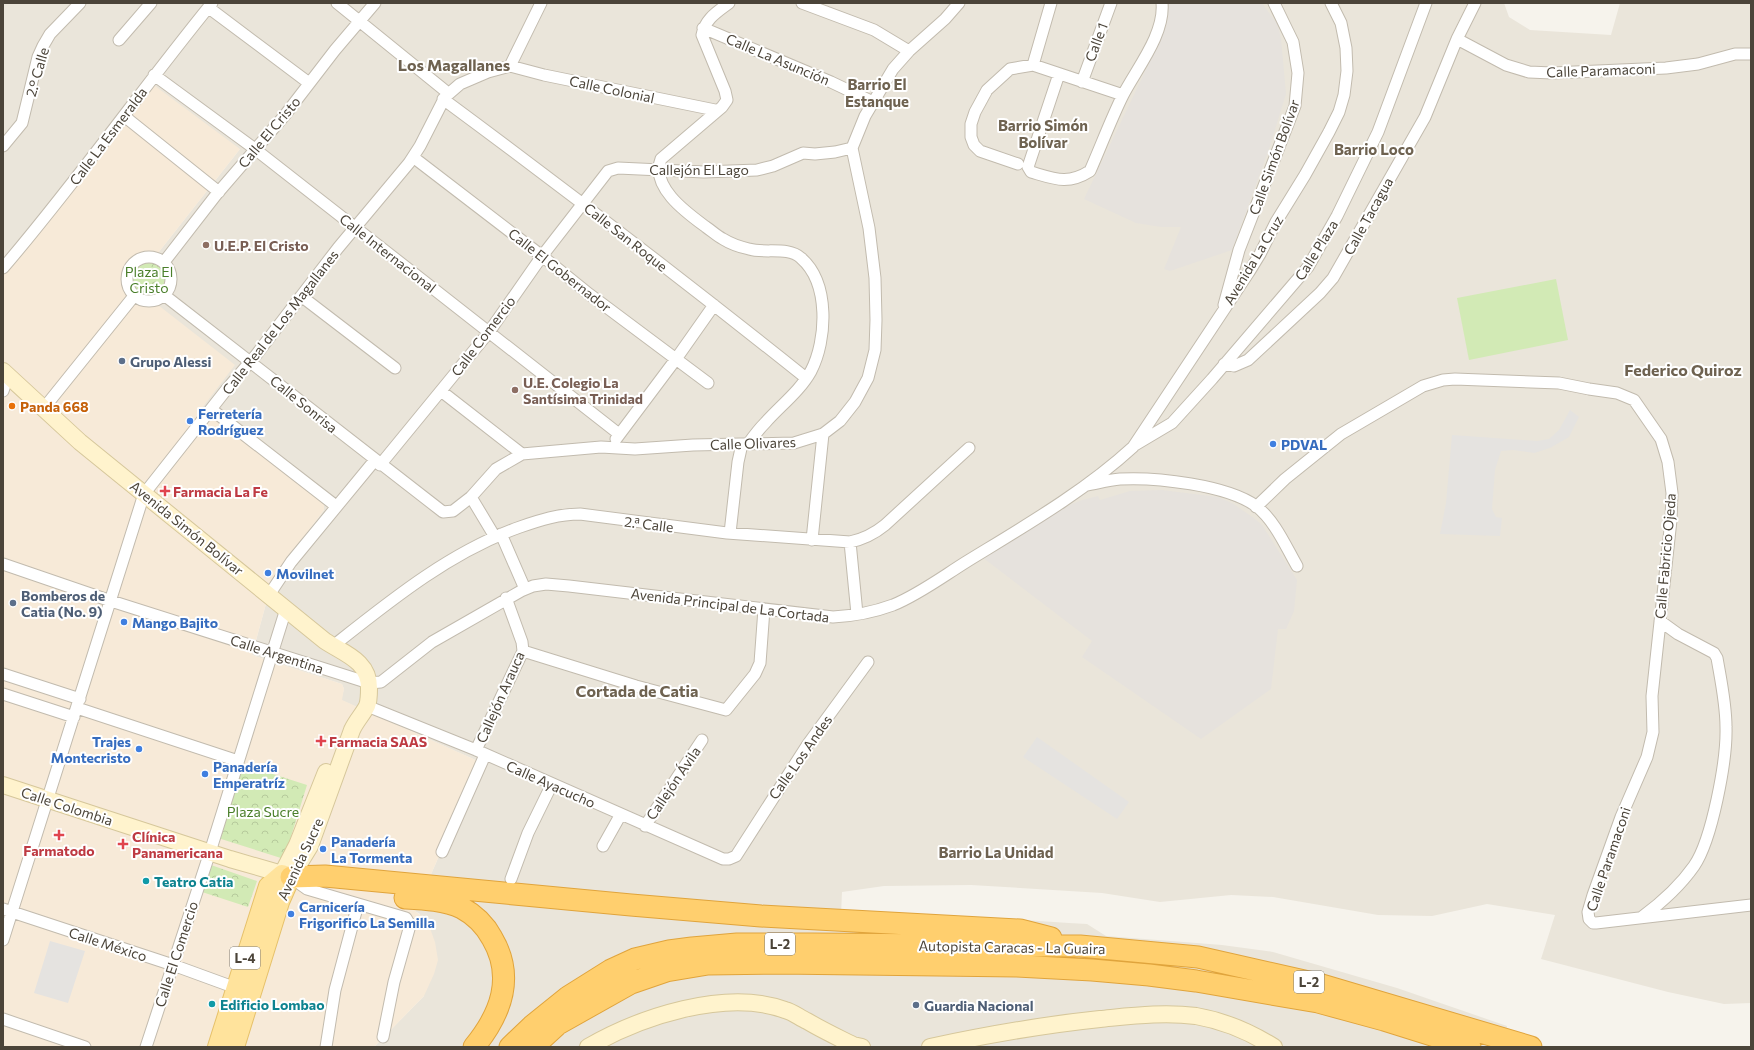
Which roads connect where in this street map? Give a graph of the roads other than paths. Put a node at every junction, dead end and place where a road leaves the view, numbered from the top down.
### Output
1 (80, 3) edge
2 (151, 3) edge
3 (337, 3) edge
4 (375, 3) edge
5 (541, 3) edge
6 (729, 3) edge
7 (802, 3) edge
8 (1050, 3) edge
9 (1111, 3) edge
10 (1162, 3) edge
11 (1274, 3) edge
12 (1331, 3) edge
13 (1426, 3) edge
14 (1475, 3) edge
15 (957, 4) edge
16 (211, 5) edge
17 (360, 21) junction
18 (703, 28) junction
19 (1457, 39) junction
20 (120, 40) dead end
21 (909, 51) junction
22 (1751, 54) edge
23 (1033, 65) junction
24 (510, 66) junction
25 (1059, 74) junction
26 (154, 75) junction
27 (1082, 82) junction
28 (309, 83) junction
29 (1123, 95) junction
30 (446, 96) junction
31 (872, 102) junction
32 (715, 110) dead end
33 (124, 116) junction
34 (3, 146) edge
35 (852, 148) junction
36 (255, 149) junction
37 (413, 157) junction
38 (1023, 165) junction
39 (658, 169) junction
40 (219, 192) junction
41 (582, 203) junction
42 (356, 227) junction
43 (542, 256) junction
44 (164, 262) junction
45 (3, 268) edge
46 (164, 295) junction
47 (134, 296) junction
48 (301, 296) junction
49 (714, 305) junction
50 (1223, 312) junction
51 (489, 332) junction
52 (676, 359) junction
53 (250, 361) junction
54 (1224, 364) junction
55 (395, 368) dead end
56 (6, 374) edge
57 (806, 378) junction
58 (708, 383) dead end
59 (3, 391) edge
60 (441, 391) junction
61 (44, 408) junction
62 (211, 409) junction
63 (619, 434) junction
64 (823, 434) junction
65 (745, 444) junction
66 (1133, 446) junction
67 (609, 448) junction
68 (969, 448) dead end
69 (522, 454) junction
70 (377, 462) junction
71 (1084, 485) junction
72 (144, 494) junction
73 (471, 497) junction
74 (336, 506) junction
75 (1256, 507) junction
76 (442, 512) joint
77 (730, 533) junction
78 (498, 535) junction
79 (812, 540) junction
80 (850, 542) junction
81 (3, 564) edge
82 (1297, 566) dead end
83 (525, 589) junction
84 (269, 595) junction
85 (506, 598) junction
86 (110, 601) junction
87 (286, 609) junction
88 (764, 609) junction
89 (857, 614) junction
90 (1660, 621) junction
91 (333, 646) junction
92 (523, 651) junction
93 (272, 652) junction
94 (868, 662) dead end
95 (3, 674) edge
96 (369, 683) junction
97 (3, 694) edge
98 (77, 708) junction
99 (1652, 710) joint
100 (362, 713) junction
101 (702, 740) dead end
102 (480, 753) junction
103 (238, 761) junction
104 (552, 784) junction
105 (3, 785) edge
106 (48, 799) junction
107 (621, 814) junction
108 (645, 826) junction
109 (603, 846) dead end
110 (210, 852) junction
111 (442, 852) dead end
112 (736, 856) joint
113 (287, 875) junction
114 (511, 879) dead end
115 (358, 904) junction
116 (1751, 905) edge
117 (7, 911) edge
118 (1642, 918) junction
119 (3, 940) edge
120 (1080, 946) junction
121 (173, 965) junction
122 (236, 988) junction
123 (3, 1019) edge
124 (383, 1037) dead end
125 (85, 1047) edge
126 (146, 1047) edge
127 (217, 1047) edge
128 (235, 1047) edge
129 (326, 1047) edge
130 (474, 1047) edge
131 (510, 1047) edge
132 (533, 1047) edge
133 (588, 1047) edge
134 (862, 1047) edge
135 (930, 1047) edge
136 (1274, 1047) edge
137 (1470, 1047) edge
138 (1531, 1047) edge

1 - 34 street, 2.° Calle
2 - 20 street
3 - 17 street, Calle San Roque
4 - 17 street, Calle El Cristo
5 - 24 street
6 - 18 street
7 - 21 street
8 - 23 street
9 - 27 street, Calle 1
10 - 29 street
11 - 50 street, Calle Simón Bolívar
12 - 50 street, Avenida La Cruz
13 - 54 street, Calle Plaza
14 - 19 street, Calle Tacagua
15 - 21 street
16 - 26 street, Calle La Esmeralda
16 - 28 street
17 - 28 street, Calle El Cristo
17 - 30 street, Calle San Roque
18 - 31 street, Calle La Asunción
18 - 39 street
19 - 22 street, Calle Paramaconi
19 - 54 street, Calle Tacagua
21 - 31 street
23 - 25 street
23 - 38 street
24 - 30 street, Calle Real de Los Magallanes
24 - 32 street, Calle Colonial
25 - 27 street
25 - 38 street
26 - 33 street, Calle La Esmeralda
26 - 36 street, Calle Internacional
27 - 29 street
28 - 36 street, Calle El Cristo
29 - 38 street
30 - 37 street, Calle Real de Los Magallanes
30 - 41 street, Calle San Roque
31 - 35 street
33 - 40 street
33 - 45 street, Calle La Esmeralda
35 - 39 street, Callejón El Lago
35 - 64 street, Calle Olivares
36 - 40 street, Calle El Cristo
36 - 42 street, Calle Internacional
37 - 42 street, Calle Real de Los Magallanes
37 - 43 street, Calle El Gobernador
39 - 41 street, Callejón El Lago
39 - 57 street
40 - 44 street, Calle El Cristo
41 - 43 street, Calle Comercio
41 - 49 street, Calle San Roque
42 - 48 street, Calle Real de Los Magallanes
42 - 51 street, Calle Internacional
43 - 51 street, Calle Comercio
43 - 52 street, Calle El Gobernador
44 - 46 street
44 - 47 street
46 - 47 street
46 - 53 street, Calle Sonrisa
47 - 61 street
48 - 53 street, Calle Real de Los Magallanes
48 - 55 street
49 - 52 street
49 - 57 street, Calle San Roque
50 - 66 street, Avenida La Cruz
51 - 60 street, Calle Comercio
51 - 63 street, Calle Internacional
52 - 58 street, Calle El Gobernador
52 - 63 street
53 - 62 street, Calle Real de Los Magallanes
53 - 70 street, Calle Sonrisa
54 - 66 street, Calle Plaza
56 - 59 street
56 - 61 main road, Avenida Simón Bolívar / L-4
57 - 65 street
60 - 69 street
60 - 70 street, Calle Comercio
61 - 72 main road, Avenida Simón Bolívar / L-4
62 - 72 street, Calle Real de Los Magallanes
62 - 74 street
63 - 67 street
64 - 65 street, Calle Olivares
64 - 79 street
65 - 67 street, Calle Olivares
65 - 77 street
66 - 71 street, Avenida La Cruz
67 - 69 street, Calle Olivares
68 - 80 street, 2.ª Calle
69 - 73 street, Calle Olivares
70 - 74 street, Calle Comercio
70 - 76 street, Calle Sonrisa
71 - 75 street
71 - 89 street, Avenida Principal de La Cortada
72 - 84 main road, Avenida Simón Bolívar / L-4
72 - 86 street, Calle Real de Los Magallanes
73 - 76 street, Calle Olivares
73 - 78 street
74 - 84 street, Calle Comercio
75 - 82 street
75 - 90 street, Calle Fabricio Ojeda
77 - 78 street, 2.ª Calle
77 - 79 street, 2.ª Calle
78 - 83 street
78 - 91 street, 2.ª Calle
79 - 80 street, 2.ª Calle
80 - 89 street
81 - 86 street, Calle Argentina
83 - 85 street, Avenida Principal de La Cortada
83 - 88 street, Avenida Principal de La Cortada
84 - 87 main road, Avenida Simón Bolívar / L-4
85 - 92 street, Callejón Arauca
85 - 96 street, Avenida Principal de La Cortada
86 - 93 street, Calle Argentina
86 - 98 street, Calle Real de Los Magallanes
87 - 91 main road, Avenida Simón Bolívar / L-4
87 - 93 street, Calle El Comercio
88 - 89 street, Avenida Principal de La Cortada
88 - 92 street
90 - 99 street, Calle Fabricio Ojeda
90 - 118 street
91 - 96 main road, Avenida Simón Bolívar / L-4
92 - 102 street, Callejón Arauca
93 - 96 street, Calle Argentina
93 - 103 street, Calle El Comercio
94 - 112 street, Calle Los Andes
95 - 98 street
96 - 100 main road, Avenida Sucre / L-4
97 - 98 street
98 - 103 street
98 - 106 street, Calle Real de Los Magallanes
99 - 118 street, Calle Paramaconi
100 - 102 street, Calle Ayacucho
100 - 113 main road, Avenida Sucre / L-4
101 - 108 street, Callejón Ávila
102 - 104 street, Calle Ayacucho
102 - 111 street, Callejón Arauca
103 - 110 street, Calle El Comercio
104 - 107 street, Calle Ayacucho
104 - 114 street
105 - 106 main road, Calle Colombia
106 - 110 main road, Calle Colombia
106 - 117 street, Calle Real de Los Magallanes
107 - 108 street, Calle Ayacucho
107 - 109 street
108 - 112 street, Calle Ayacucho
110 - 113 main road, Calle Colombia
110 - 121 street, Calle El Comercio
113 - 115 street
113 - 120 highway
113 - 122 main road, Avenida Sucre / L-4
113 - 128 main road, Avenida Sucre / L-4
113 - 130 highway
115 - 124 street
115 - 129 street
116 - 118 street, Calle Paramaconi
117 - 119 street, Calle Real de Los Magallanes
117 - 121 street, Calle México
120 - 131 highway, Autopista Caracas - La Guaira / L-2
120 - 138 highway, Autopista Caracas - La Guaira / L-2
121 - 122 street, Calle México
121 - 126 street, Calle El Comercio
122 - 127 main road, Avenida Sucre / L-4
123 - 125 street
132 - 137 highway, Autopista Caracas - La Guaira / L-2
133 - 134 main road
135 - 136 main road

